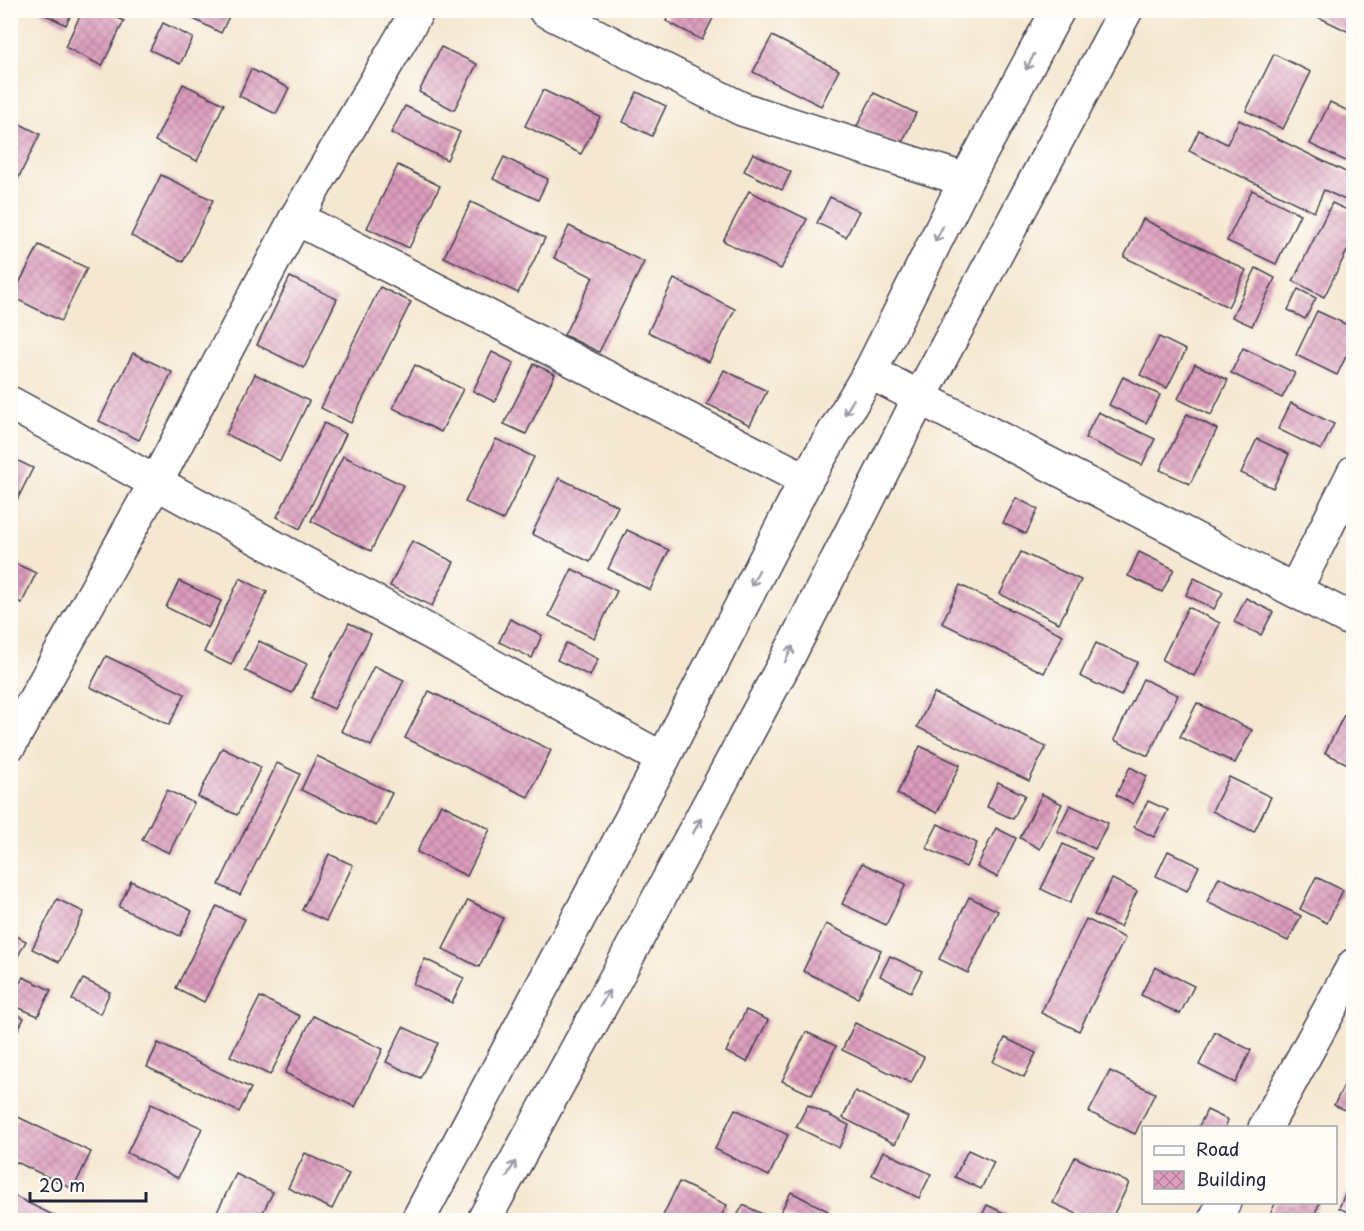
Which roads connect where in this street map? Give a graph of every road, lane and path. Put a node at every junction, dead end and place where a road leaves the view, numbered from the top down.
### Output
1 (418, 10) edge
2 (545, 10) edge
3 (1058, 10) edge
4 (1126, 10) edge
5 (966, 180) junction
6 (296, 218) junction
7 (870, 372) junction
8 (920, 397) junction
9 (10, 403) edge
10 (1353, 472) edge
11 (806, 480) junction
12 (156, 482) junction
13 (1294, 590) junction
14 (1353, 621) edge
15 (10, 744) edge
16 (663, 759) junction
17 (1353, 965) edge
18 (1266, 1126) edge
19 (1224, 1204) edge
20 (418, 1221) edge
21 (484, 1221) edge
22 (1215, 1221) edge

1 - 6 street
2 - 5 street
3 -> 5 street
4 - 8 street
5 -> 7 street
6 - 11 street
6 - 12 street
7 - 8 street
7 -> 11 street
8 - 13 street
21 -> 8 street
9 - 12 street
10 - 13 street
11 -> 16 street
12 - 15 street
12 - 16 street
13 - 14 street
16 - 20 street
17 - 18 street
19 - 22 street

